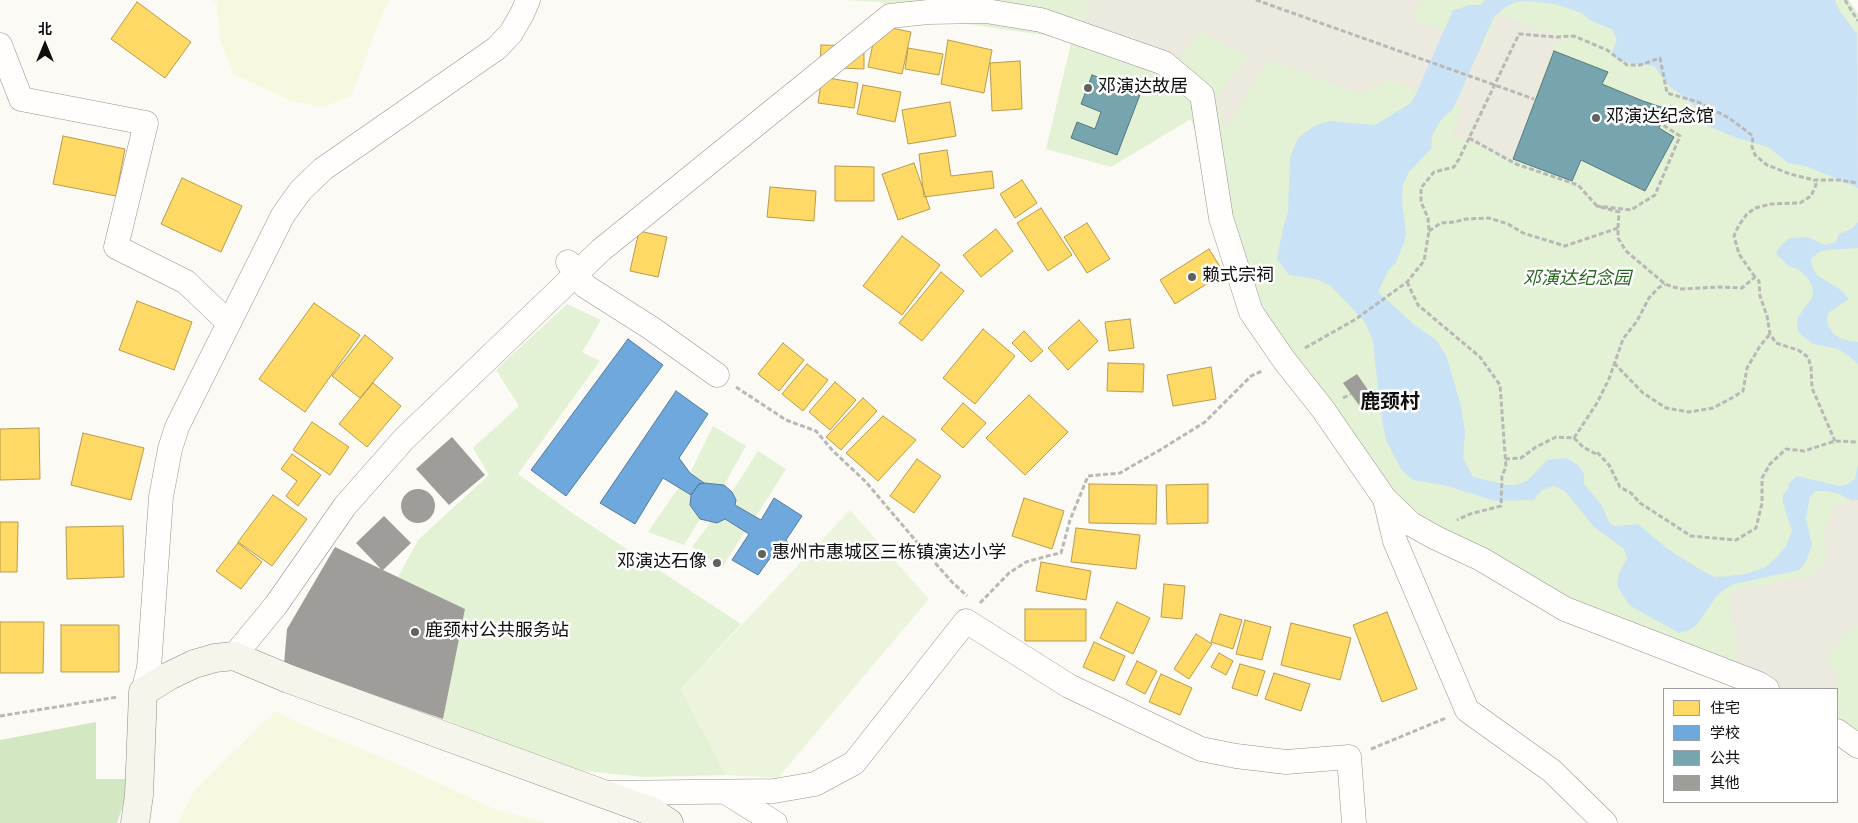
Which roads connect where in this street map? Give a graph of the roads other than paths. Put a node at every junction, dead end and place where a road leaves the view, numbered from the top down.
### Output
1 (528, 0) edge
2 (892, 8) edge
3 (0, 45) edge
4 (568, 262) dead end
5 (229, 323) junction
6 (717, 375) road end
7 (1385, 499) junction
8 (234, 656) junction
9 (1765, 688) edge
10 (143, 692) junction
11 (1838, 733) edge
12 (1858, 746) edge
13 (599, 793) junction
14 (727, 793) junction
15 (135, 823) edge
16 (669, 823) edge
17 (775, 823) edge
18 (1354, 823) edge
19 (1605, 823) edge

1 - 5 street
2 - 7 street
2 - 8 street
3 - 5 street
4 - 6 street
5 - 10 street
7 - 9 street
7 - 19 street
8 - 10 street
8 - 13 street
10 - 15 street
11 - 12 street
13 - 14 street
13 - 16 street
14 - 17 street
14 - 18 street

